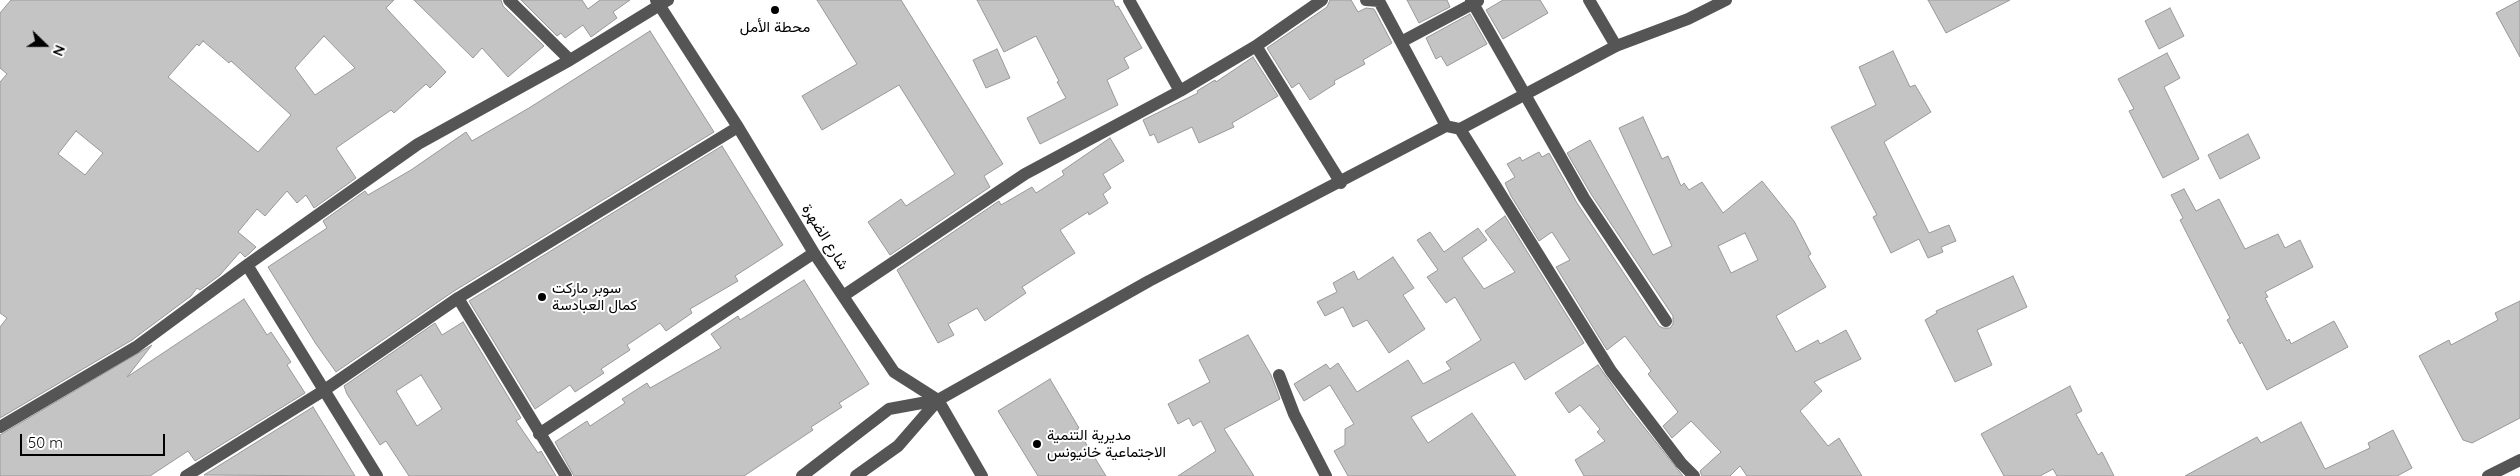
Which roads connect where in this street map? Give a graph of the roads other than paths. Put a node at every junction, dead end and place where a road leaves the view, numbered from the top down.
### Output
1 (509, 0) edge
2 (1129, 0) edge
3 (1322, 0) edge
4 (1366, 0) edge
5 (1589, 0) edge
6 (1726, 0) edge
7 (1474, 1) edge
8 (661, 2) edge
9 (1401, 42) junction
10 (1256, 46) junction
11 (1616, 46) junction
12 (570, 60) junction
13 (1180, 91) junction
14 (1524, 95) junction
15 (1446, 126) junction
16 (738, 127) junction
17 (1460, 129) junction
18 (1342, 183) junction
19 (814, 253) junction
20 (247, 265) junction
21 (843, 296) junction
22 (458, 298) junction
23 (1666, 321) dead end
24 (1280, 375) dead end
25 (323, 390) junction
26 (938, 400) junction
27 (0, 427) edge
28 (539, 434) junction
29 (2520, 460) edge
30 (2502, 473) edge
31 (186, 476) edge
32 (377, 476) edge
33 (566, 476) edge
34 (802, 476) edge
35 (856, 476) edge
36 (982, 476) edge
37 (1326, 476) edge
38 (1694, 476) edge
39 (2488, 476) edge

1 - 12 street
2 - 13 street
3 - 10 street
4 - 9 street
5 - 11 street
6 - 11 street
7 - 9 street
7 - 14 street
8 - 12 street
8 - 16 street, شارع الضهرة
9 - 15 street
10 - 13 street
10 - 18 street
11 - 14 street
12 - 20 street
13 - 21 street
14 - 17 street
14 - 23 street
15 - 17 street
15 - 18 street
16 - 19 street, شارع الضهرة
16 - 22 street
17 - 38 street
18 - 26 street
19 - 21 street, شارع الضهرة
19 - 28 street
20 - 25 street
20 - 27 street
21 - 26 street, شارع الضهرة
22 - 25 street
22 - 28 street
24 - 37 street
25 - 31 street
25 - 32 street
26 - 34 street
26 - 35 street
26 - 36 street, شارع الضهرة
28 - 33 street
29 - 30 street
30 - 39 street

